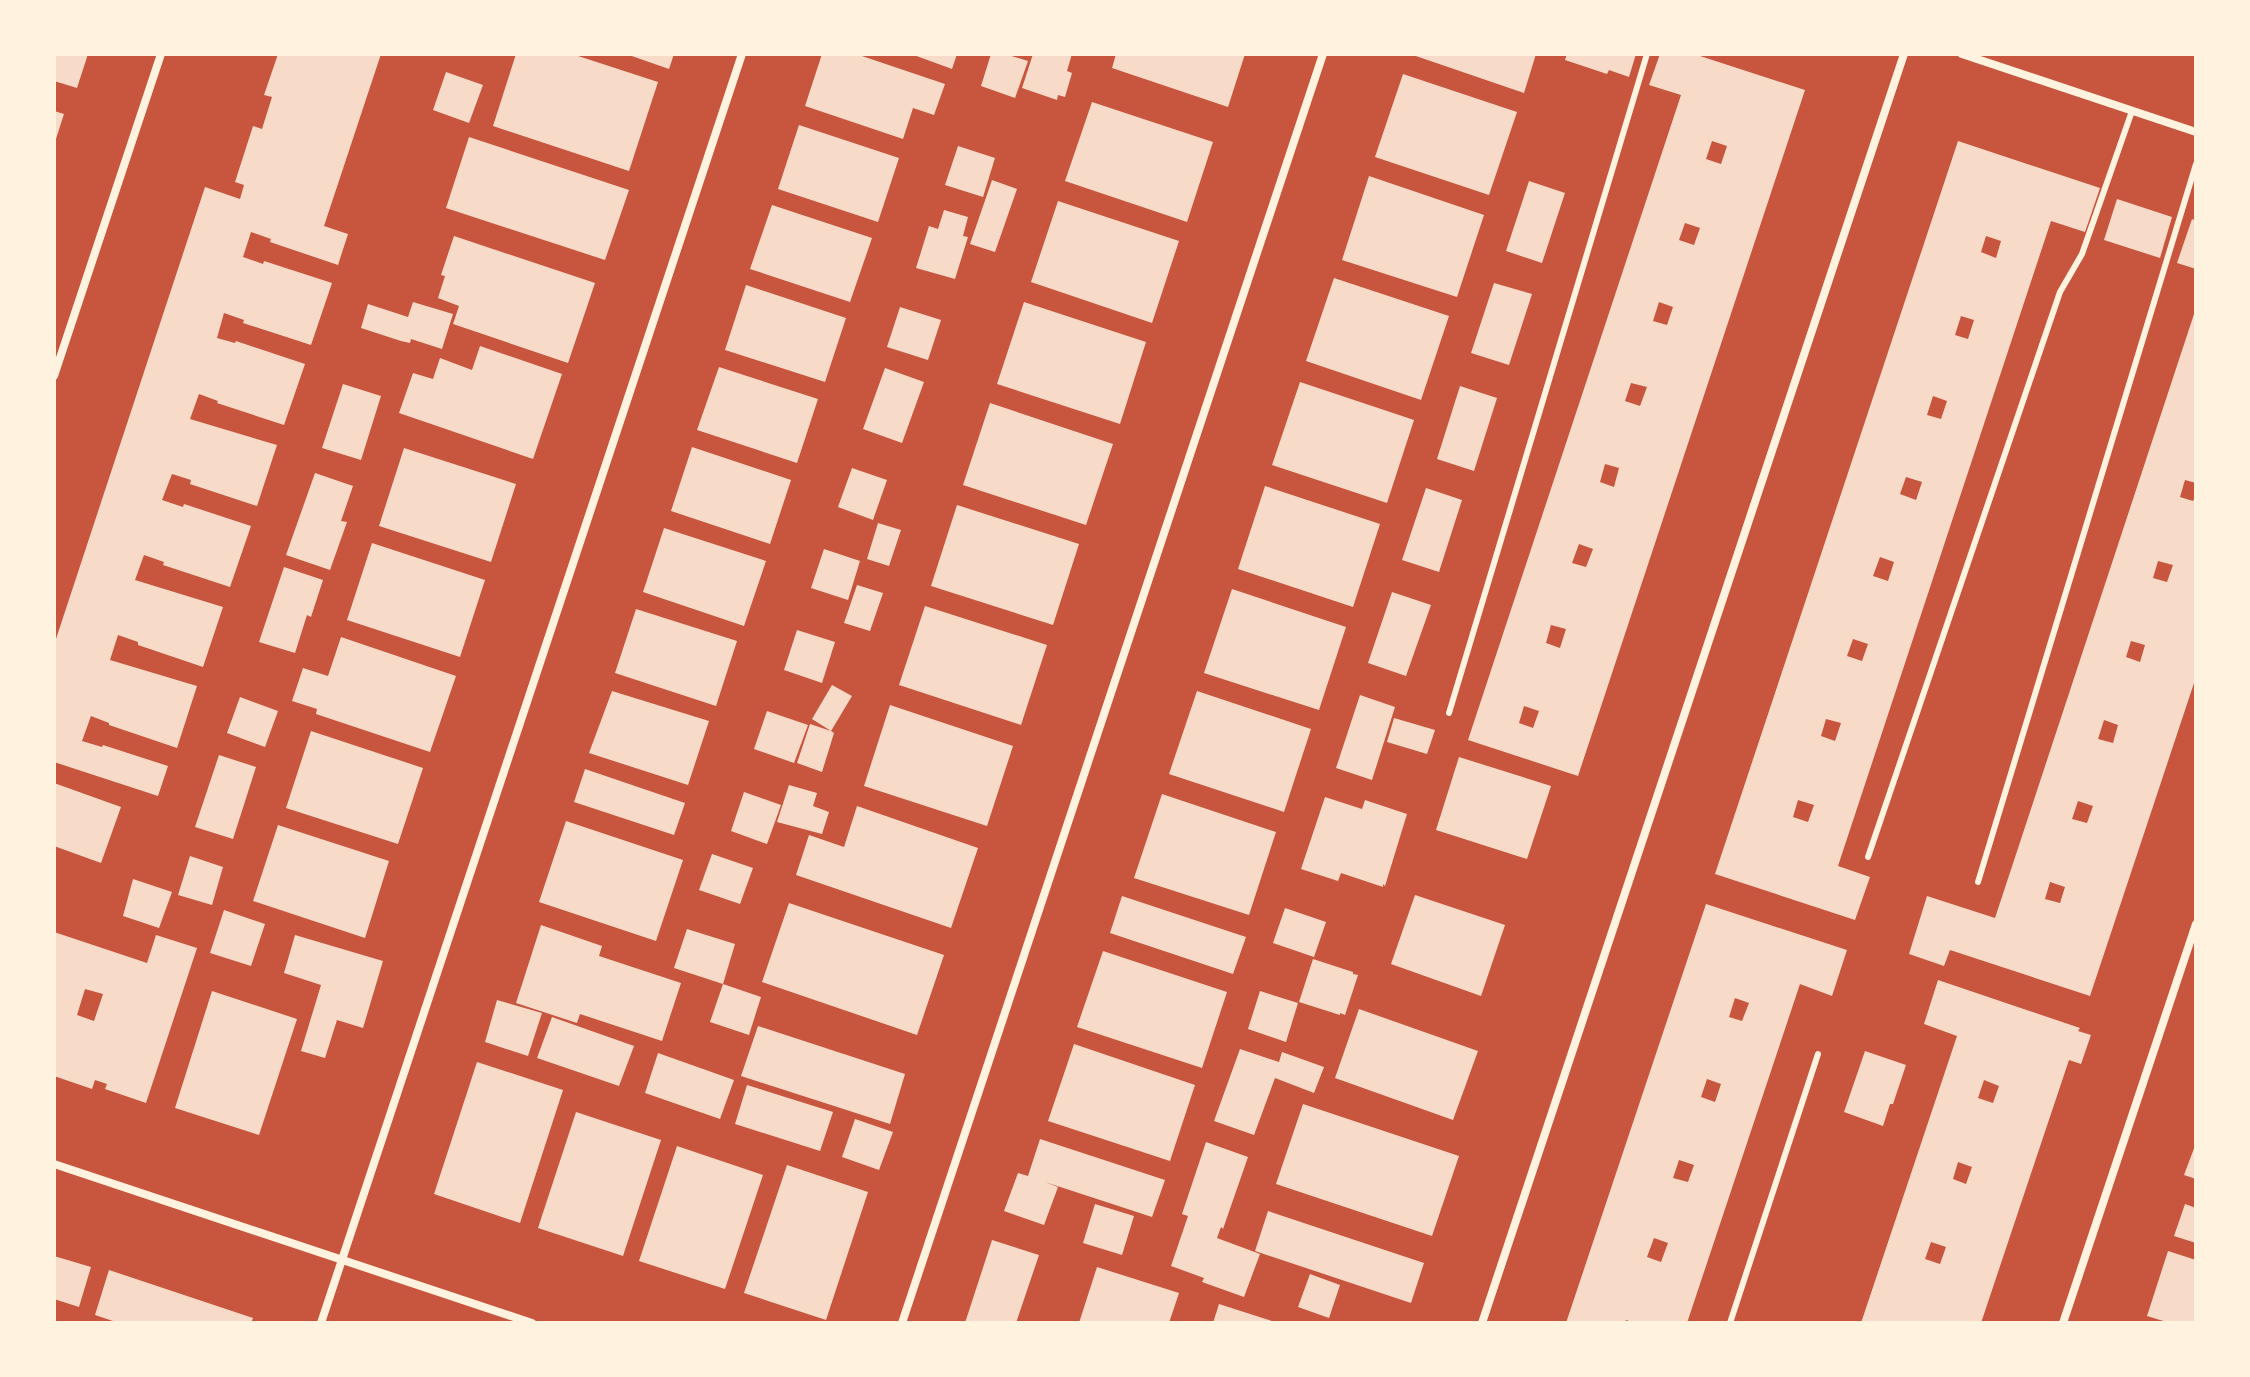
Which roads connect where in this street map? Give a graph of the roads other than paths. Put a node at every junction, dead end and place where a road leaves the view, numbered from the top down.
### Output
1 (161, 54) edge
2 (742, 54) edge
3 (1323, 54) edge
4 (1647, 54) edge
5 (1904, 54) edge
6 (1962, 54) edge
7 (2132, 111) junction
8 (2196, 132) edge
9 (2196, 164) edge
10 (54, 376) edge
11 (1449, 713) dead end
12 (1868, 857) dead end
13 (1978, 882) dead end
14 (2196, 924) edge
15 (1818, 1054) dead end
16 (54, 1164) edge
17 (342, 1259) junction
18 (321, 1323) edge
19 (532, 1323) edge
20 (902, 1323) edge
21 (1482, 1323) edge
22 (1730, 1323) edge
23 (2063, 1323) edge

1 - 10 street
2 - 17 street
3 - 20 street
4 - 11 lane
5 - 21 street
6 - 7 street
7 - 8 street
7 - 12 lane
9 - 13 lane
14 - 23 street
15 - 22 lane
16 - 17 street
17 - 18 street
17 - 19 street

